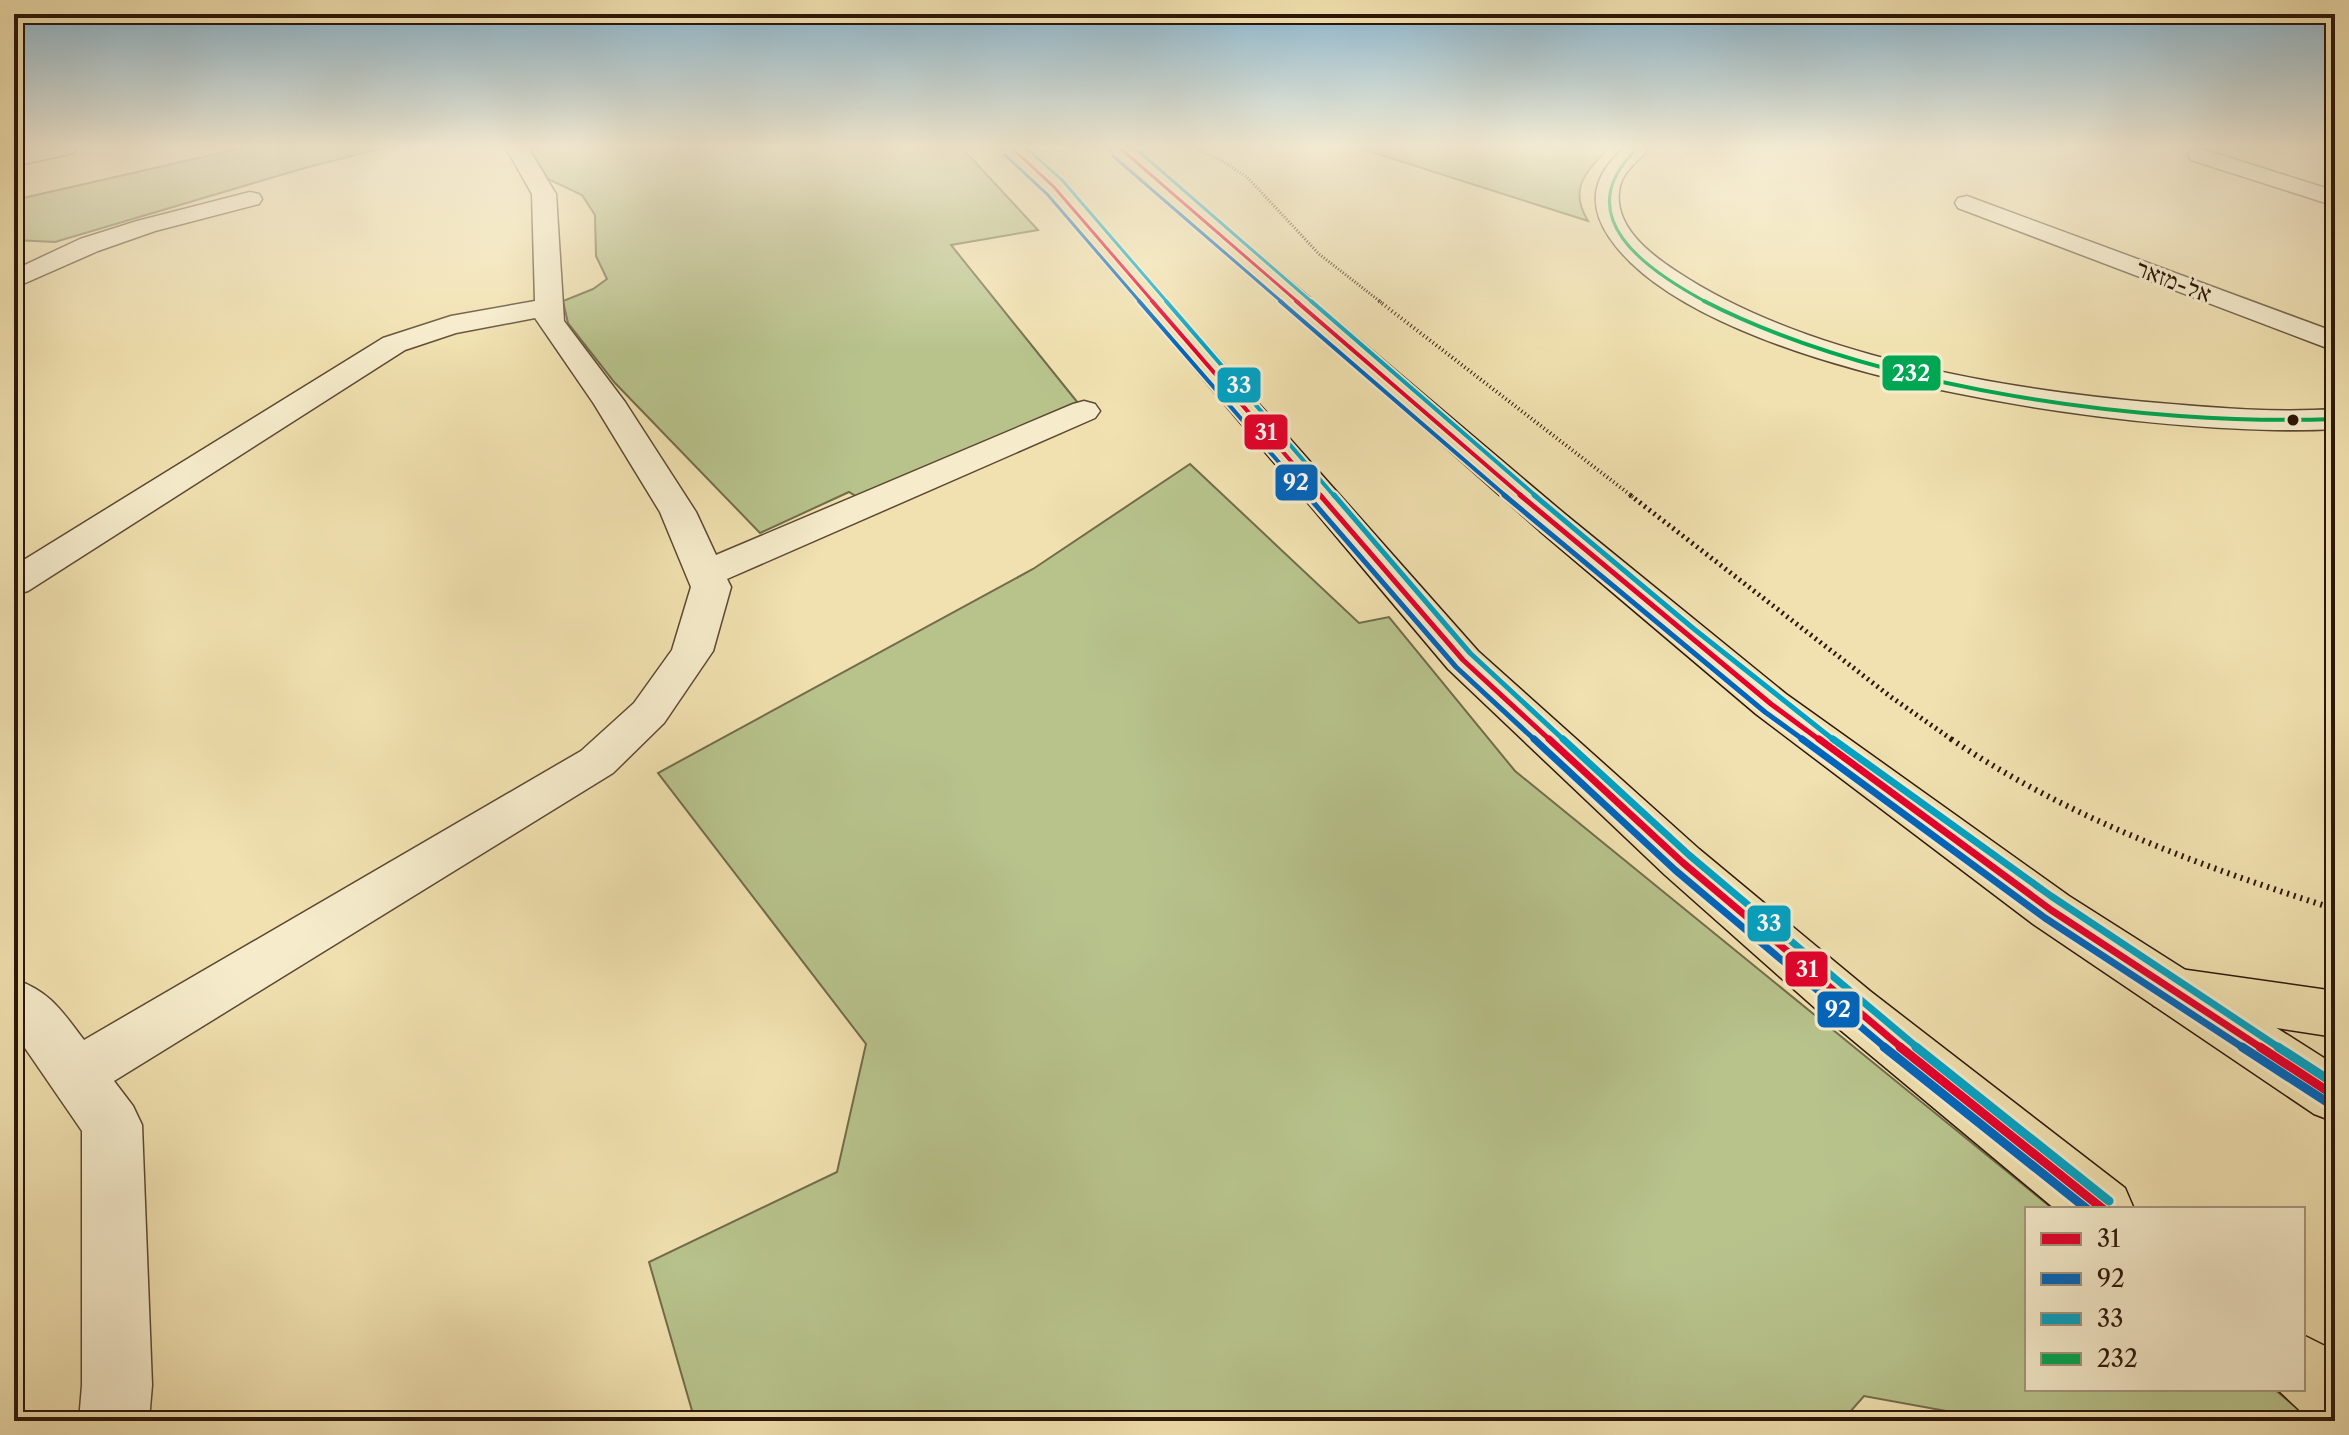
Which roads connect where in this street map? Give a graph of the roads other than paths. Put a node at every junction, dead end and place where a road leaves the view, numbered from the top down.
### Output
1 (188, 215) edge
2 (545, 215) edge
3 (1078, 215) edge
4 (1197, 215) edge
5 (1610, 215) edge
6 (1999, 215) edge
7 (14, 280) edge
8 (550, 307) junction
9 (2335, 342) edge
10 (1084, 411) dead end
11 (2335, 419) edge
12 (705, 574) junction
13 (14, 583) edge
14 (2173, 990) junction
15 (14, 1002) edge
16 (2335, 1014) edge
17 (76, 1074) junction
18 (2335, 1096) edge
19 (2101, 1207) edge
20 (2305, 1371) edge
21 (2335, 1395) edge
22 (114, 1421) edge

1 - 7 street
2 - 8 street
3 - 19 main road
4 - 14 main road
5 - 11 street
6 - 9 street, אל-מזאר
8 - 12 street
8 - 13 street
10 - 12 street
12 - 17 street
14 - 16 main road
14 - 18 main road
15 - 17 street
17 - 22 street
20 - 21 main road

